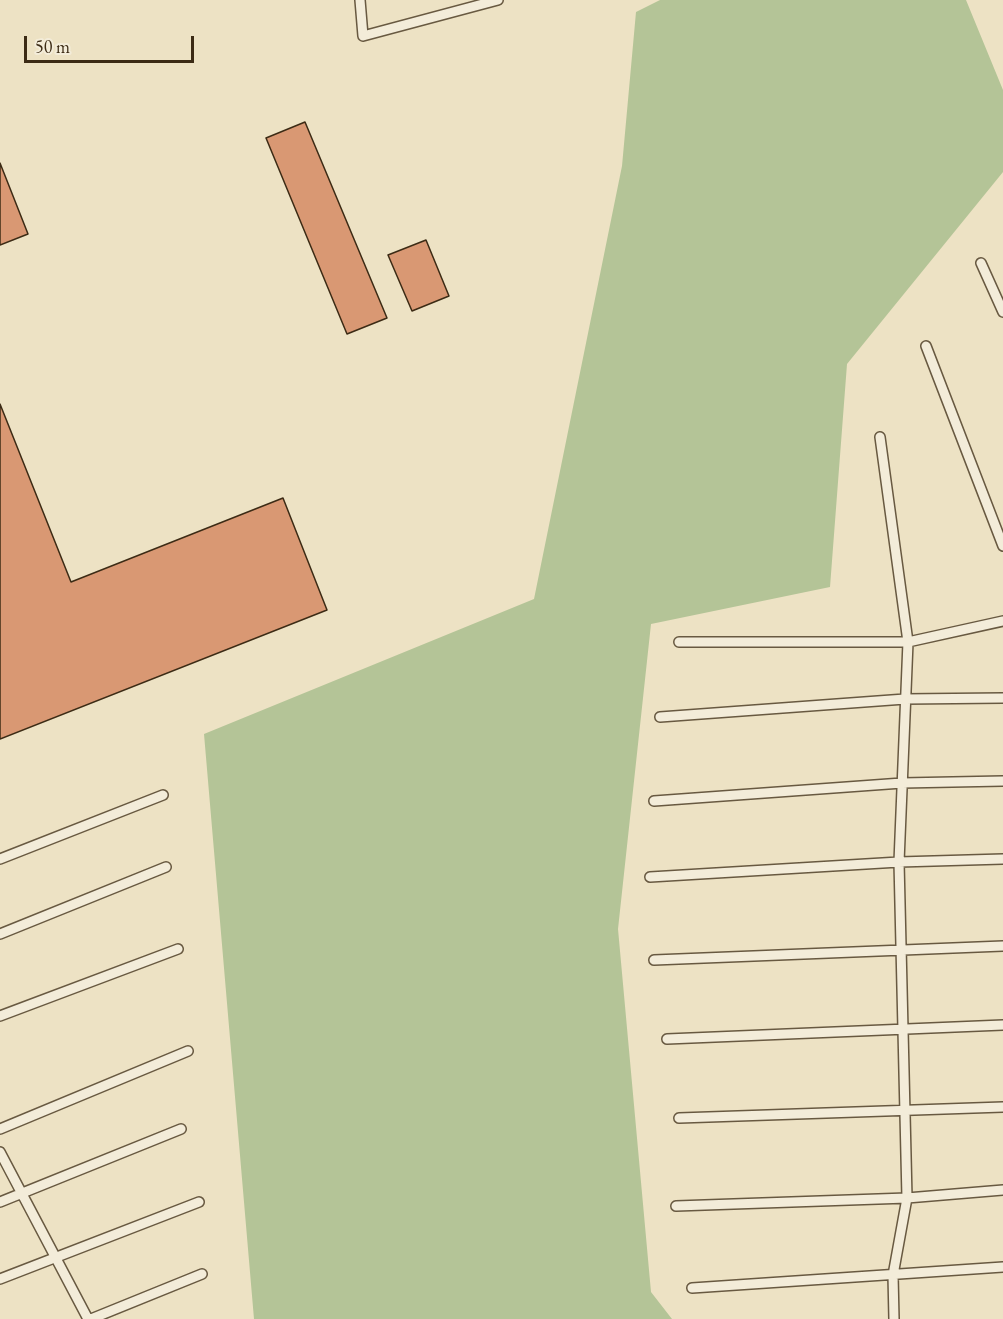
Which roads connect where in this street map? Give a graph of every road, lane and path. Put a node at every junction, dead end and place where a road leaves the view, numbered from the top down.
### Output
1 (360, 0) edge
2 (498, 0) edge
3 (981, 263) dead end
4 (1003, 312) edge
5 (926, 346) dead end
6 (880, 437) dead end
7 (1003, 546) edge
8 (1003, 621) edge
9 (679, 642) dead end
10 (908, 642) junction
11 (1003, 698) edge
12 (905, 699) junction
13 (660, 717) dead end
14 (1003, 781) edge
15 (902, 783) junction
16 (163, 795) dead end
17 (654, 801) dead end
18 (0, 859) edge
19 (1003, 859) edge
20 (899, 862) junction
21 (166, 867) dead end
22 (650, 878) dead end
23 (0, 934) edge
24 (1003, 946) edge
25 (178, 949) dead end
26 (900, 951) junction
27 (654, 960) dead end
28 (0, 1016) edge
29 (1003, 1025) edge
30 (902, 1029) junction
31 (668, 1039) dead end
32 (189, 1051) dead end
33 (1003, 1107) edge
34 (905, 1111) junction
35 (679, 1118) dead end
36 (0, 1129) edge
37 (181, 1129) dead end
38 (0, 1152) edge
39 (1003, 1190) edge
40 (22, 1193) junction
41 (907, 1198) junction
42 (0, 1202) edge
43 (199, 1202) dead end
44 (676, 1206) dead end
45 (56, 1257) junction
46 (1003, 1267) edge
47 (202, 1274) dead end
48 (893, 1275) junction
49 (0, 1279) edge
50 (692, 1288) dead end
51 (89, 1319) edge
52 (894, 1319) edge

1 - 2 lane
3 - 4 lane
5 - 7 lane
6 - 10 lane
8 - 10 lane
9 - 10 lane
10 - 12 lane
11 - 12 lane
12 - 13 lane
12 - 15 lane
14 - 15 lane
15 - 17 lane
15 - 20 lane
16 - 18 lane
19 - 20 lane
20 - 22 lane
20 - 26 lane
21 - 23 lane
24 - 26 lane
25 - 28 lane
26 - 27 lane
26 - 30 lane
29 - 30 lane
30 - 31 lane
30 - 34 lane
32 - 36 lane
33 - 34 lane
34 - 35 lane
34 - 41 lane
37 - 40 lane
38 - 40 lane
39 - 41 lane
40 - 42 lane
40 - 45 lane
41 - 44 lane
41 - 48 lane
43 - 45 lane
45 - 49 lane
45 - 51 lane
46 - 48 lane
47 - 51 lane
48 - 50 lane
48 - 52 lane

